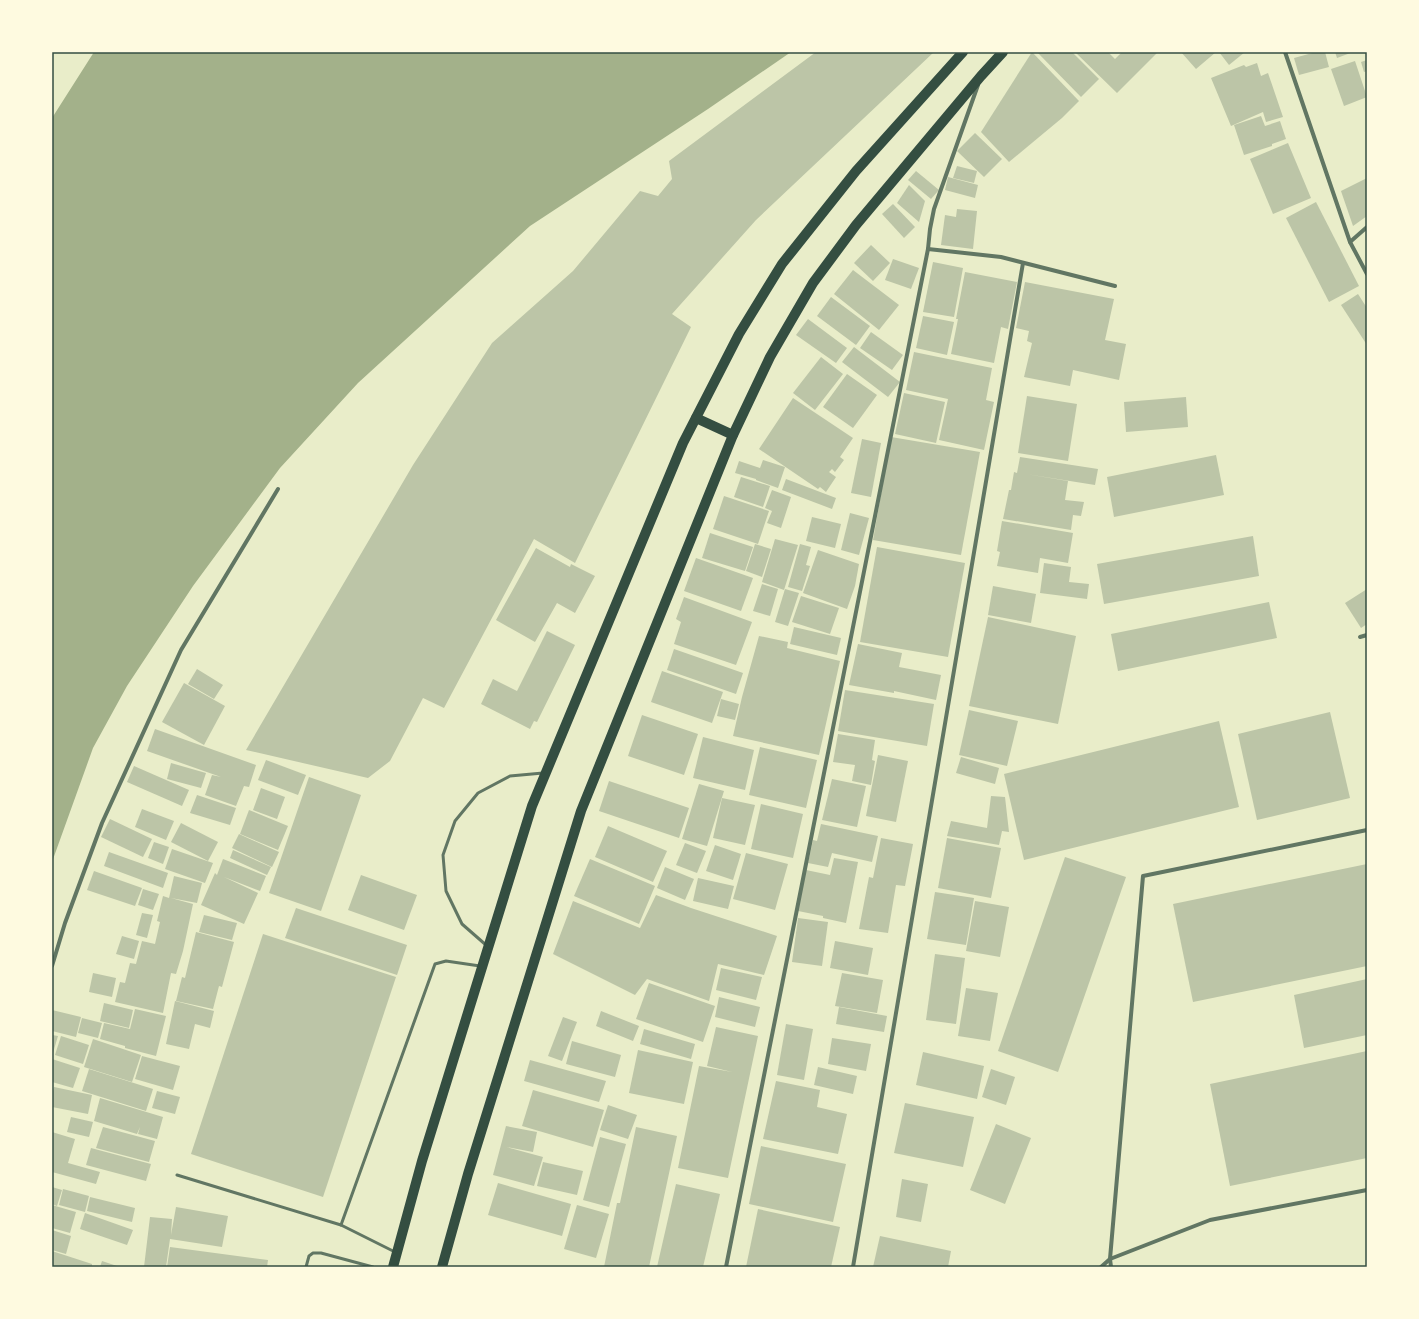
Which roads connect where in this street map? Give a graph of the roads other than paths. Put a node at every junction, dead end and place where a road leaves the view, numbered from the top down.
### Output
1 (962, 52) edge
2 (1003, 52) edge
3 (1286, 52) edge
4 (981, 76) junction
5 (1367, 227) edge
6 (1350, 242) junction
7 (928, 249) junction
8 (1023, 263) junction
9 (1367, 274) edge
10 (1115, 286) dead end
11 (696, 418) junction
12 (733, 436) junction
13 (278, 489) dead end
14 (1367, 635) edge
15 (1360, 637) dead end
16 (546, 772) junction
17 (1367, 830) edge
18 (489, 948) junction
19 (52, 966) edge
20 (483, 966) junction
21 (178, 1175) dead end
22 (1367, 1190) edge
23 (341, 1225) junction
24 (397, 1253) junction
25 (1110, 1259) junction
26 (353, 1262) junction
27 (306, 1267) edge
28 (352, 1267) edge
29 (373, 1267) edge
30 (393, 1267) edge
31 (442, 1267) edge
32 (726, 1267) edge
33 (853, 1267) edge
34 (1101, 1267) edge
35 (1111, 1267) edge

1 - 11 main road
2 - 4 main road
3 - 6 street
4 - 7 street
4 - 12 main road
5 - 6 street
6 - 9 street
7 - 8 street
7 - 32 street
8 - 10 street
8 - 33 street
11 - 12 main road
11 - 16 main road
12 - 31 main road
13 - 19 street
14 - 15 street
16 - 18 main road
16 - 18 lane
17 - 25 street
18 - 20 main road
20 - 23 lane
20 - 24 main road
21 - 23 lane
22 - 25 street
23 - 24 lane
24 - 30 main road
25 - 34 street
25 - 35 street
26 - 27 lane
26 - 28 lane
26 - 29 lane

